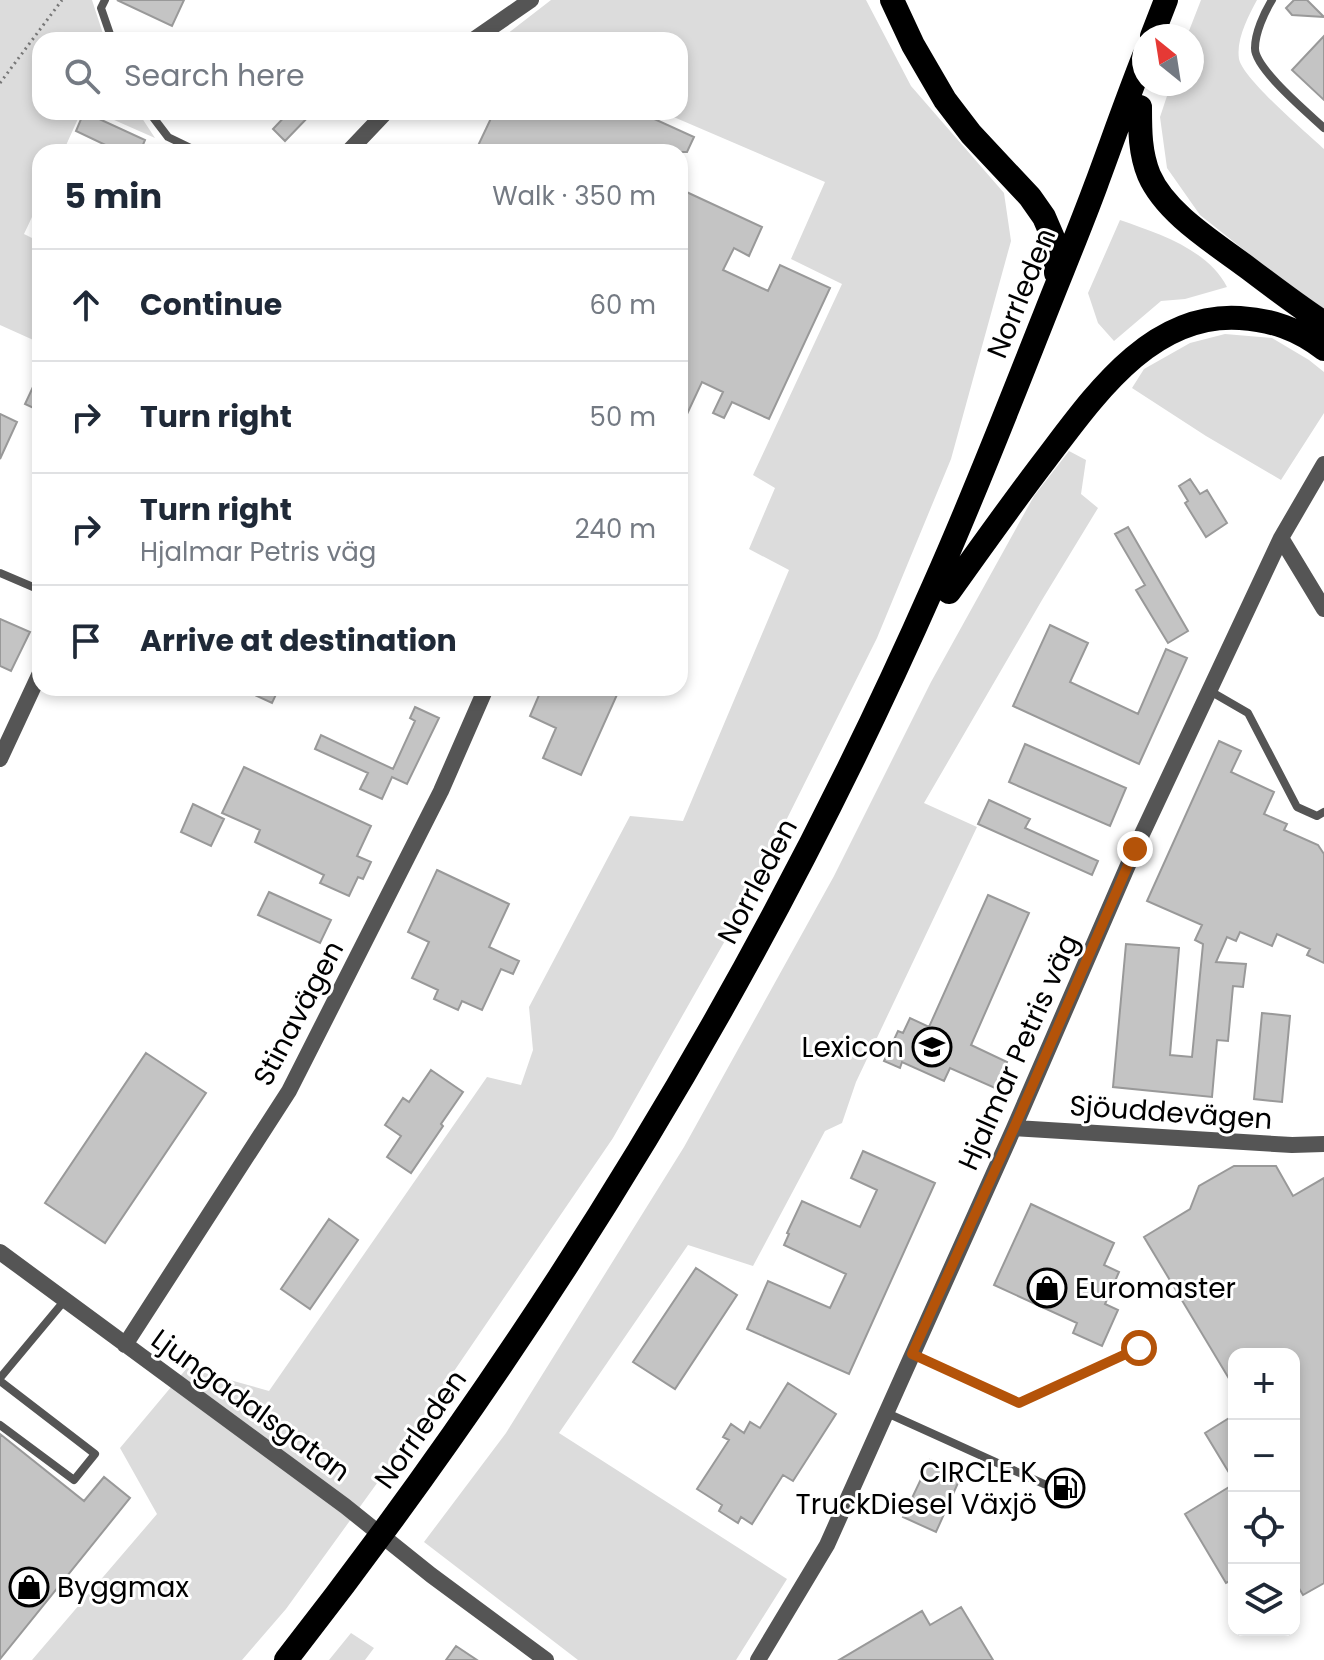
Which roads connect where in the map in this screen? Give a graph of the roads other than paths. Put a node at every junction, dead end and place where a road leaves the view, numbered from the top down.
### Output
1 (105, 0) edge
2 (531, 0) edge
3 (892, 0) edge
4 (1166, 0) edge
5 (1182, 0) edge
6 (1272, 0) edge
7 (1157, 24) edge
8 (1173, 24) edge
9 (109, 32) edge
10 (485, 32) edge
11 (1132, 89) edge
12 (1144, 96) edge
13 (1140, 107) junction
14 (155, 120) edge
15 (378, 120) edge
16 (1324, 128) edge
17 (182, 144) edge
18 (356, 144) edge
19 (1053, 293) junction
20 (1324, 323) edge
21 (1324, 349) edge
22 (1324, 464) edge
23 (1281, 538) junction
24 (0, 573) edge
25 (32, 587) edge
26 (949, 592) junction
27 (1324, 609) edge
28 (32, 690) edge
29 (1209, 691) junction
30 (483, 696) edge
31 (0, 759) edge
32 (1324, 812) edge
33 (1014, 1128) junction
34 (1324, 1144) edge
35 (0, 1252) edge
36 (65, 1300) junction
37 (125, 1345) junction
38 (1139, 1348) dead end
39 (912, 1354) junction
40 (0, 1379) edge
41 (886, 1412) junction
42 (0, 1425) edge
43 (1044, 1484) dead end
44 (286, 1660) edge
45 (305, 1660) edge
46 (546, 1660) edge
47 (758, 1660) edge

1 - 9 lane
2 - 10 street
3 - 19 highway
4 - 7 highway
5 - 8 highway
6 - 16 lane
11 - 19 highway, Norrleden
12 - 13 highway, Norrleden
13 - 20 highway
13 - 26 highway, Norrleden
14 - 17 lane
15 - 18 street
19 - 44 highway, Norrleden
21 - 26 highway
22 - 23 street, Hjalmar Petris väg
23 - 27 street
23 - 29 street, Hjalmar Petris väg
24 - 25 lane
26 - 45 highway, Norrleden
28 - 31 street
29 - 32 lane
29 - 33 street, Hjalmar Petris väg
30 - 37 street, Stinavägen
33 - 34 street, Sjöuddevägen
33 - 39 street, Hjalmar Petris väg
35 - 36 street, Ljungadalsgatan
36 - 37 street, Ljungadalsgatan
36 - 40 lane
37 - 46 street, Ljungadalsgatan
38 - 39 lane
39 - 41 street, Hjalmar Petris väg
40 - 42 lane
41 - 43 lane
41 - 47 street, Hjalmar Petris väg

